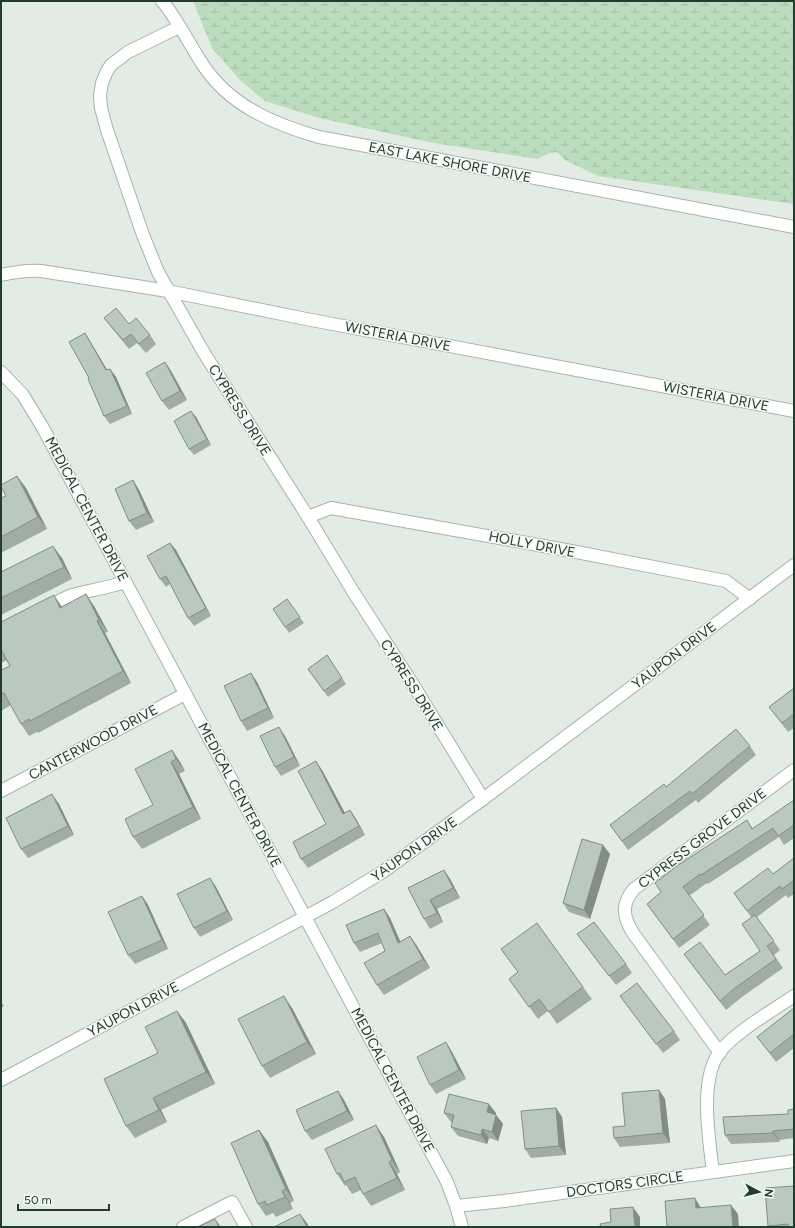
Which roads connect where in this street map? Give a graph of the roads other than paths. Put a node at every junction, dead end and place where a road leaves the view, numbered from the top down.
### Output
1 (162, 1) edge
2 (179, 27) junction
3 (794, 226) edge
4 (1, 275) edge
5 (168, 291) junction
6 (1, 372) edge
7 (794, 411) edge
8 (308, 518) junction
9 (794, 566) edge
10 (125, 582) junction
11 (750, 599) junction
12 (29, 616) edge
13 (185, 694) junction
14 (794, 770) edge
15 (1, 791) edge
16 (483, 799) junction
17 (306, 916) junction
18 (794, 996) edge
19 (720, 1053) junction
20 (1, 1080) edge
21 (794, 1161) edge
22 (713, 1172) junction
23 (456, 1206) junction
24 (183, 1227) edge
25 (246, 1227) edge
26 (462, 1227) edge

1 - 2 street, EAST LAKE SHORE DRIVE
2 - 3 street, EAST LAKE SHORE DRIVE
2 - 5 street, CYPRESS DRIVE
4 - 5 street, WISTERIA DRIVE
5 - 7 street, WISTERIA DRIVE
5 - 8 street, CYPRESS DRIVE
6 - 10 street, MEDICAL CENTER DRIVE
8 - 11 street, HOLLY DRIVE
8 - 16 street, CYPRESS DRIVE
9 - 11 street, YAUPON DRIVE
10 - 12 street
10 - 13 street, MEDICAL CENTER DRIVE
11 - 16 street, YAUPON DRIVE
13 - 15 street, CANTERWOOD DRIVE
13 - 17 street, MEDICAL CENTER DRIVE
14 - 19 street, CYPRESS GROVE DRIVE
16 - 17 street, YAUPON DRIVE
17 - 20 street, YAUPON DRIVE
17 - 23 street, MEDICAL CENTER DRIVE
18 - 19 street
19 - 22 street
21 - 22 street, DOCTORS CIRCLE
22 - 23 street, DOCTORS CIRCLE
23 - 26 street, MEDICAL CENTER DRIVE
24 - 25 street

